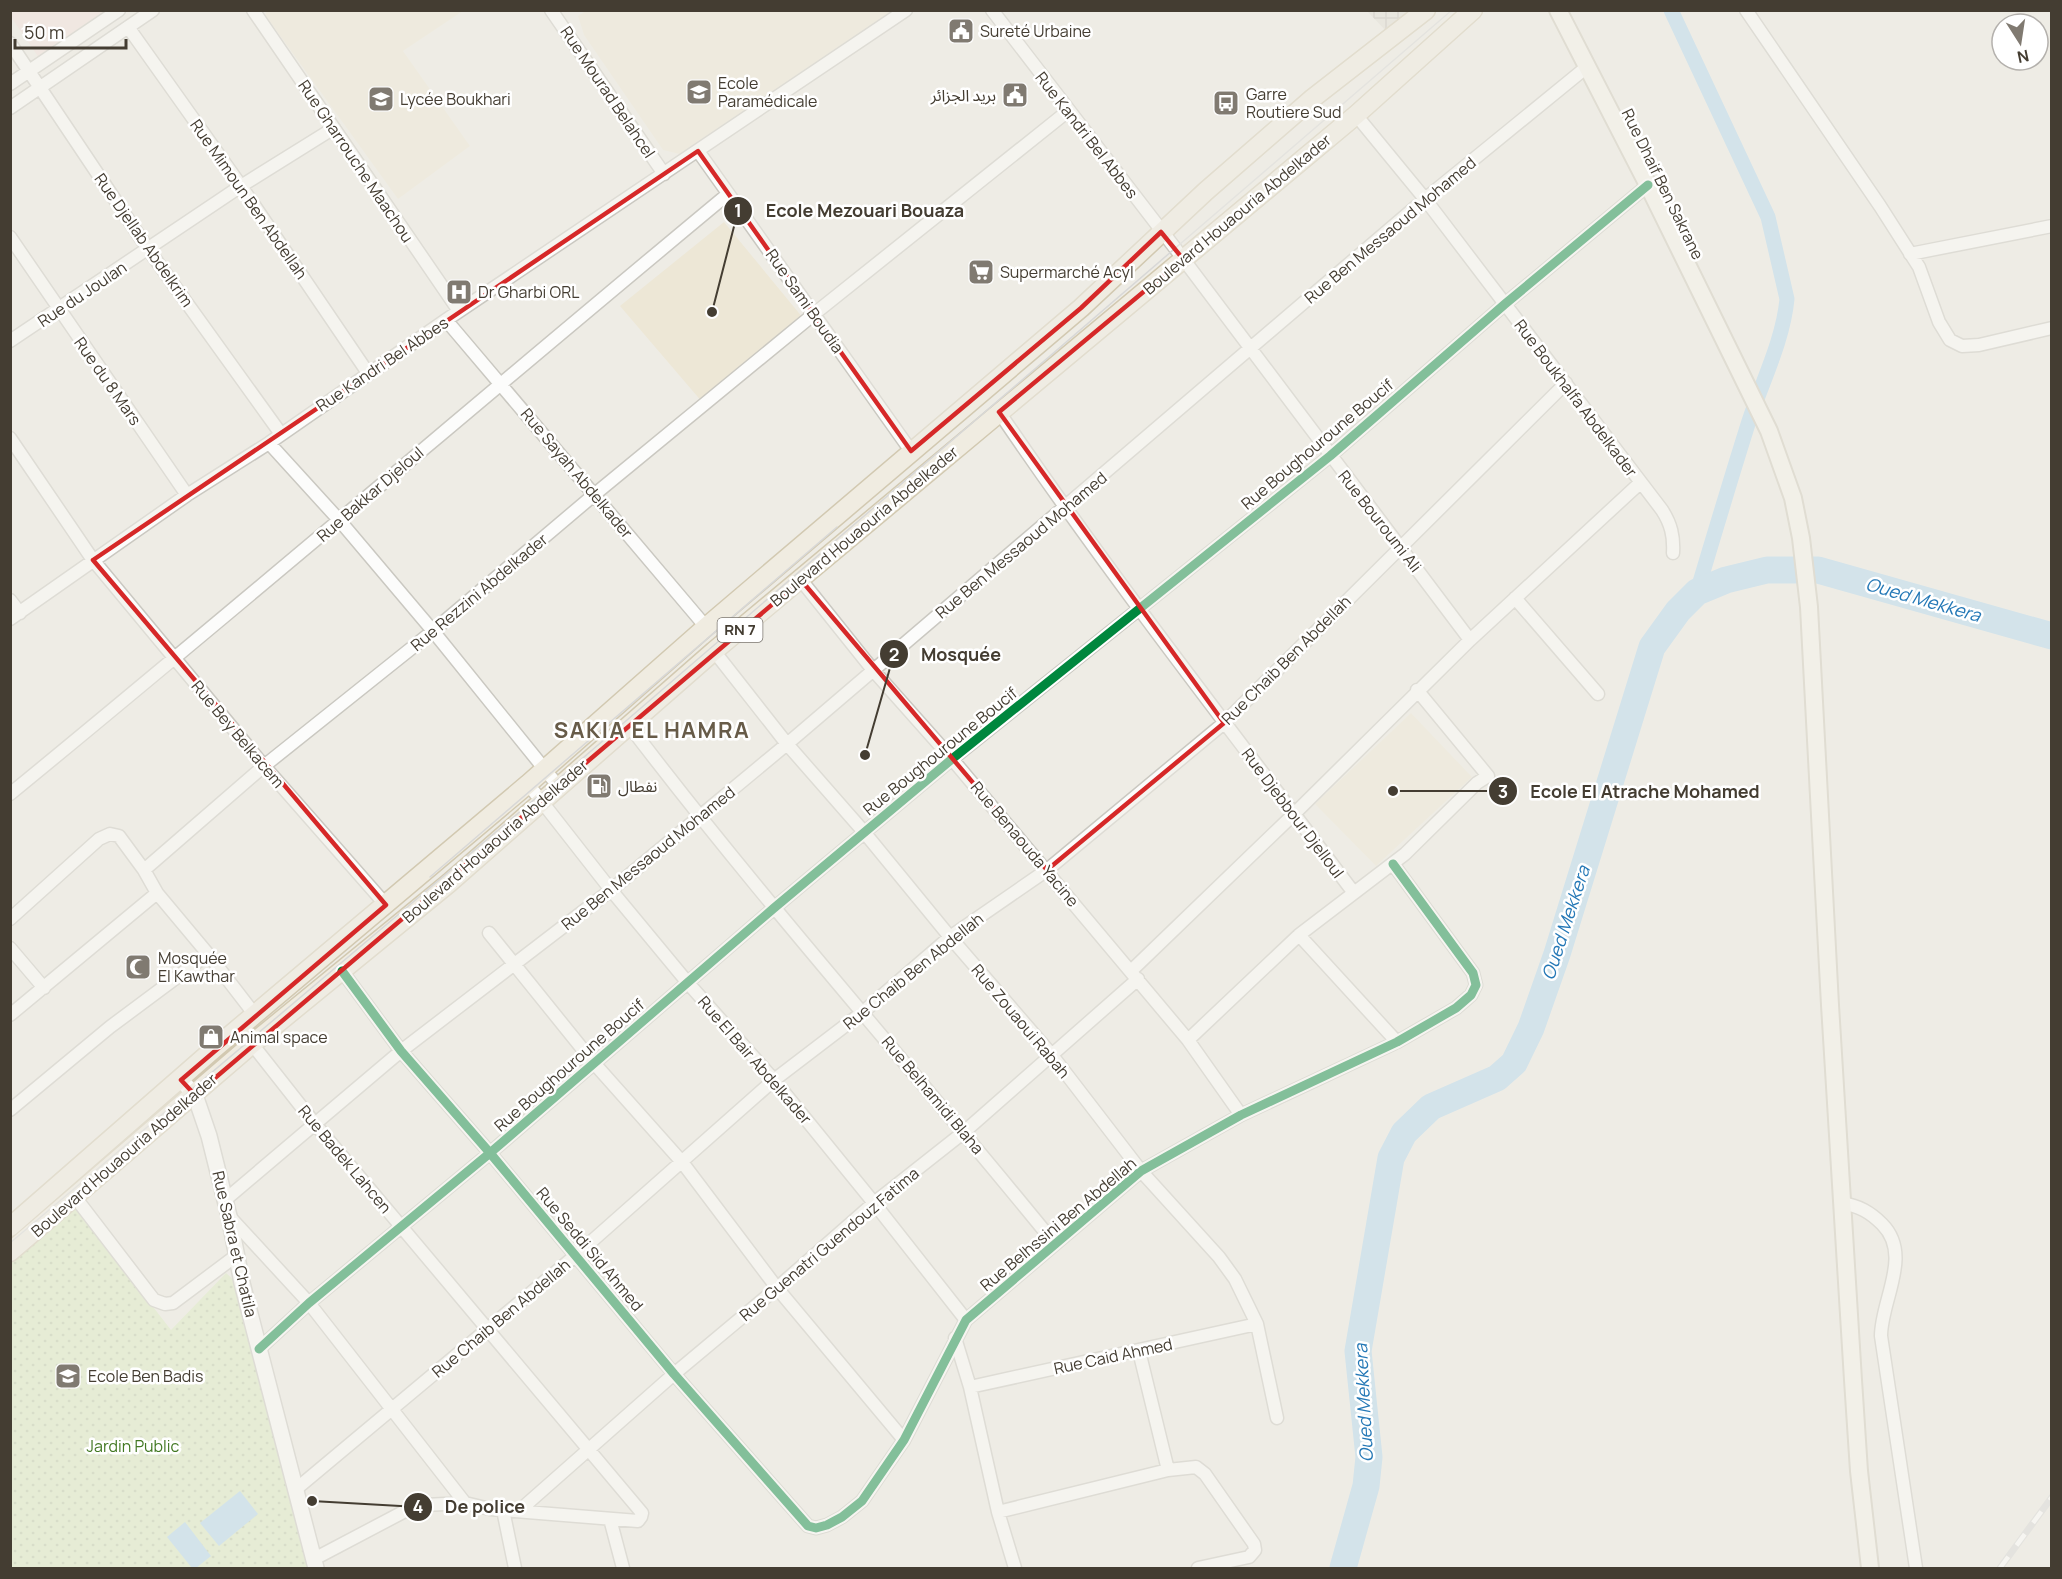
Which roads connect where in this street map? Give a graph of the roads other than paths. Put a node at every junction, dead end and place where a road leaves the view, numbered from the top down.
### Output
1 (118, 10) edge
2 (153, 10) edge
3 (253, 10) edge
4 (551, 10) edge
5 (906, 10) edge
6 (992, 10) edge
7 (1426, 10) edge
8 (1473, 10) edge
9 (1558, 10) edge
10 (1746, 10) edge
11 (128, 27) junction
12 (10, 43) edge
13 (1588, 66) junction
14 (29, 71) junction
15 (10, 84) edge
16 (40, 87) junction
17 (10, 108) edge
18 (1068, 111) junction
19 (1356, 115) junction
20 (334, 128) junction
21 (698, 151) junction
22 (664, 174) junction
23 (1648, 185) junction
24 (241, 186) junction
25 (728, 194) junction
26 (1425, 200) junction
27 (2052, 226) edge
28 (1161, 231) junction
29 (10, 237) edge
30 (148, 249) junction
31 (1910, 254) junction
32 (1183, 259) junction
33 (1505, 304) junction
34 (58, 309) junction
35 (459, 311) junction
36 (814, 314) junction
37 (446, 320) junction
38 (2052, 328) edge
39 (10, 342) edge
40 (1250, 349) junction
41 (368, 373) junction
42 (500, 382) junction
43 (1566, 383) junction
44 (999, 412) junction
45 (280, 434) junction
46 (10, 438) edge
47 (269, 443) junction
48 (911, 451) junction
49 (1330, 456) junction
50 (1640, 483) junction
51 (595, 494) junction
52 (187, 495) junction
53 (1064, 508) junction
54 (340, 521) junction
55 (1400, 546) junction
56 (1673, 553) dead end
57 (93, 560) junction
58 (801, 580) junction
59 (1515, 598) junction
60 (10, 600) edge
61 (1139, 608) junction
62 (15, 616) edge
63 (706, 627) junction
64 (433, 632) junction
65 (1470, 640) junction
66 (714, 651) junction
67 (175, 659) junction
68 (873, 670) junction
69 (1417, 690) junction
70 (1598, 694) dead end
71 (1224, 723) junction
72 (628, 724) junction
73 (787, 744) junction
74 (952, 759) junction
75 (264, 766) junction
76 (544, 770) junction
77 (528, 784) junction
78 (559, 787) junction
79 (10, 794) edge
80 (543, 801) junction
81 (1294, 814) junction
82 (699, 817) junction
83 (864, 832) junction
84 (1393, 864) junction
85 (144, 870) junction
86 (1047, 870) junction
87 (611, 890) junction
88 (157, 893) junction
89 (1354, 893) junction
90 (386, 905) junction
91 (774, 908) junction
92 (10, 919) edge
93 (489, 933) dead end
94 (1299, 935) junction
95 (950, 937) junction
96 (10, 948) edge
97 (208, 954) junction
98 (514, 964) junction
99 (342, 971) junction
100 (1134, 975) junction
101 (688, 983) junction
102 (44, 988) junction
103 (863, 1012) junction
104 (10, 1015) edge
105 (255, 1015) junction
106 (1188, 1040) junction
107 (1397, 1042) junction
108 (252, 1044) junction
109 (401, 1050) junction
110 (1051, 1054) junction
111 (593, 1062) junction
112 (181, 1080) junction
113 (774, 1080) junction
114 (195, 1095) junction
115 (10, 1110) edge
116 (1240, 1115) junction
117 (315, 1124) junction
118 (964, 1132) junction
119 (490, 1153) junction
120 (682, 1162) junction
121 (1141, 1171) junction
122 (75, 1197) junction
123 (225, 1200) junction
124 (874, 1203) junction
125 (1842, 1203) junction
126 (230, 1216) junction
127 (10, 1227) edge
128 (402, 1227) junction
129 (1055, 1244) junction
130 (10, 1252) edge
131 (237, 1255) junction
132 (575, 1256) junction
133 (777, 1288) junction
134 (309, 1303) junction
135 (966, 1320) junction
136 (1257, 1324) junction
137 (488, 1329) junction
138 (955, 1338) junction
139 (259, 1349) junction
140 (1139, 1351) junction
141 (674, 1374) junction
142 (970, 1387) junction
143 (392, 1409) junction
144 (1277, 1418) dead end
145 (903, 1440) junction
146 (588, 1450) junction
147 (1168, 1470) junction
148 (296, 1490) junction
149 (465, 1503) junction
150 (503, 1510) junction
151 (520, 1510) junction
152 (998, 1512) junction
153 (610, 1519) junction
154 (827, 1525) joint
155 (315, 1564) edge
156 (515, 1569) edge
157 (623, 1569) edge
158 (1016, 1569) edge
159 (1198, 1569) edge
160 (1870, 1569) edge
161 (1916, 1569) edge

1 - 14 street
2 - 11 street
3 - 20 street, Rue Gharrouche Maachou
4 - 22 street, Rue Mourad Belahcel
5 - 21 street, Rue Kandri Bel Abbes
6 - 18 street, Rue Kandri Bel Abbes
7 - 28 main road, Boulevard Houaouria Abdelkader / RN 7
8 - 19 main road, Boulevard Houaouria Abdelkader / RN 7
9 - 13 main road, Rue Dhaif Ben Sakrane
10 - 31 street
11 - 16 street
11 - 24 street, Rue Mimoun Ben Abdellah
12 - 14 street, Rue Djellab Abdelkrim
13 - 23 main road, Rue Dhaif Ben Sakrane
13 - 26 street, Rue Ben Messaoud Mohamed
14 - 15 street
14 - 16 street, Rue Djellab Abdelkrim
16 - 17 street
16 - 30 street, Rue Djellab Abdelkrim
18 - 28 street, Rue Kandri Bel Abbes
18 - 36 street, Rue Rezzini Abdelkader
19 - 26 street, Rue Boukhalfa Abdelkader
19 - 32 main road, Boulevard Houaouria Abdelkader / RN 7
20 - 24 street, Rue du Joulan
20 - 35 street, Rue Gharrouche Maachou
21 - 22 street, Rue Kandri Bel Abbes
21 - 25 street, Rue Sami Boudia
22 - 35 street, Rue Kandri Bel Abbes
23 - 33 street, Rue Boughouroune Boucif
23 - 125 main road, Rue Dhaif Ben Sakrane
24 - 30 street, Rue du Joulan
24 - 41 street, Rue Mimoun Ben Abdellah
25 - 36 street, Rue Sami Boudia
25 - 42 street, Rue Bakkar Djeloul
26 - 33 street, Rue Boukhalfa Abdelkader
26 - 40 street, Rue Ben Messaoud Mohamed
27 - 31 street
28 - 32 street, Rue Kandri Bel Abbes
28 - 48 main road, Boulevard Houaouria Abdelkader / RN 7
29 - 34 street, Rue du 8 Mars
30 - 34 street, Rue du Joulan
30 - 45 street, Rue Djellab Abdelkrim
31 - 38 street
32 - 40 street, Rue Bouroumi Ali
32 - 44 main road, Boulevard Houaouria Abdelkader / RN 7
33 - 43 street, Rue Boukhalfa Abdelkader
33 - 49 street, Rue Boughouroune Boucif
34 - 39 street, Rue du Joulan
34 - 52 street, Rue du 8 Mars
35 - 37 street, Rue Kandri Bel Abbes
36 - 48 street, Rue Sami Boudia
36 - 51 street, Rue Rezzini Abdelkader
37 - 41 street, Rue Kandri Bel Abbes
37 - 42 street, Rue Sayah Abdelkader
40 - 49 street, Rue Bouroumi Ali
40 - 53 street, Rue Ben Messaoud Mohamed
41 - 45 street, Rue Kandri Bel Abbes
42 - 51 street, Rue Sayah Abdelkader
42 - 54 street, Rue Bakkar Djeloul
43 - 50 street, Rue Boukhalfa Abdelkader
43 - 55 street, Rue Chaib Ben Abdellah
44 - 53 street, Rue Djebbour Djelloul
44 - 58 main road, Boulevard Houaouria Abdelkader / RN 7
45 - 47 street, Rue Kandri Bel Abbes
46 - 57 street, Rue Bey Belkacem
47 - 52 street, Rue Kandri Bel Abbes
47 - 54 street
48 - 63 main road, Boulevard Houaouria Abdelkader / RN 7
49 - 55 street, Rue Bouroumi Ali
49 - 61 street, Rue Boughouroune Boucif
50 - 56 street, Rue Boukhalfa Abdelkader
50 - 59 street
51 - 63 street, Rue Sayah Abdelkader
51 - 64 street, Rue Rezzini Abdelkader
52 - 57 street, Rue Kandri Bel Abbes
53 - 61 street, Rue Djebbour Djelloul
53 - 68 street, Rue Ben Messaoud Mohamed
54 - 64 street
54 - 67 street, Rue Bakkar Djeloul
55 - 65 street, Rue Bouroumi Ali
55 - 71 street, Rue Chaib Ben Abdellah
57 - 62 street, Rue Kandri Bel Abbes
57 - 67 street, Rue Bey Belkacem
58 - 66 main road, Boulevard Houaouria Abdelkader / RN 7
58 - 68 street, Rue Benaouda Yacine
59 - 65 street
59 - 70 street
60 - 62 street
61 - 71 street, Rue Djebbour Djelloul
61 - 74 street, Rue Boughouroune Boucif
63 - 76 main road, Boulevard Houaouria Abdelkader / RN 7
64 - 75 street, Rue Rezzini Abdelkader
64 - 76 street
65 - 69 street
66 - 72 main road, Boulevard Houaouria Abdelkader / RN 7
66 - 73 street, Rue Zouaoui Rabah
67 - 75 street, Rue Bey Belkacem
67 - 79 street, Rue Bakkar Djeloul
68 - 73 street, Rue Ben Messaoud Mohamed
68 - 74 street, Rue Benaouda Yacine
69 - 81 street
69 - 84 street
71 - 81 street, Rue Djebbour Djelloul
71 - 86 street, Rue Chaib Ben Abdellah
72 - 78 main road, Boulevard Houaouria Abdelkader / RN 7
72 - 82 street, Rue Belhamidi Blaha
73 - 82 street, Rue Ben Messaoud Mohamed
73 - 83 street, Rue Zouaoui Rabah
74 - 83 street, Rue Boughouroune Boucif
74 - 86 street, Rue Benaouda Yacine
75 - 85 street, Rue Rezzini Abdelkader
75 - 90 street, Rue Bey Belkacem
76 - 77 main road, Boulevard Houaouria Abdelkader / RN 7
76 - 78 street
76 - 80 street
77 - 80 street, Rue El Bair Abdelkader
77 - 90 main road, Boulevard Houaouria Abdelkader / RN 7
78 - 80 main road, Boulevard Houaouria Abdelkader / RN 7
80 - 87 street, Rue El Bair Abdelkader
80 - 99 main road, Boulevard Houaouria Abdelkader / RN 7
81 - 89 street, Rue Djebbour Djelloul
81 - 100 street
82 - 87 street, Rue Ben Messaoud Mohamed
82 - 91 street, Rue Belhamidi Blaha
83 - 91 street, Rue Boughouroune Boucif
83 - 95 street, Rue Zouaoui Rabah
84 - 89 street
84 - 107 street, Rue Belhssini Ben Abdellah
85 - 88 street
85 - 92 street
86 - 95 street, Rue Chaib Ben Abdellah
86 - 100 street, Rue Benaouda Yacine
87 - 98 street, Rue Ben Messaoud Mohamed
87 - 101 street, Rue El Bair Abdelkader
88 - 97 street
88 - 102 street
89 - 94 street
90 - 105 main road, Boulevard Houaouria Abdelkader / RN 7
91 - 101 street, Rue Boughouroune Boucif
91 - 103 street, Rue Belhamidi Blaha
93 - 98 street
94 - 106 street
94 - 107 street
95 - 103 street, Rue Chaib Ben Abdellah
95 - 110 street, Rue Zouaoui Rabah
96 - 102 street
97 - 105 street
97 - 115 street
98 - 109 street, Rue Ben Messaoud Mohamed
98 - 111 street
99 - 108 main road, Boulevard Houaouria Abdelkader / RN 7
99 - 109 street, Rue Seddi Sid Ahmed
100 - 106 street, Rue Benaouda Yacine
100 - 110 street, Rue Guenatri Guendouz Fatima
101 - 111 street, Rue Boughouroune Boucif
101 - 113 street, Rue El Bair Abdelkader
102 - 104 street
103 - 113 street, Rue Chaib Ben Abdellah
103 - 118 street, Rue Belhamidi Blaha
105 - 112 main road, Boulevard Houaouria Abdelkader / RN 7
106 - 116 street, Rue Benaouda Yacine
107 - 116 street, Rue Belhssini Ben Abdellah
108 - 114 main road, Boulevard Houaouria Abdelkader / RN 7
108 - 117 street, Rue Badek Lahcen
109 - 117 street, Rue Ben Messaoud Mohamed
109 - 119 street, Rue Seddi Sid Ahmed
110 - 118 street, Rue Guenatri Guendouz Fatima
110 - 121 street, Rue Zouaoui Rabah
111 - 119 street, Rue Boughouroune Boucif
111 - 120 street
112 - 114 street
112 - 127 main road, Boulevard Houaouria Abdelkader / RN 7
113 - 120 street, Rue Chaib Ben Abdellah
113 - 124 street, Rue El Bair Abdelkader
114 - 122 main road, Boulevard Houaouria Abdelkader / RN 7
114 - 123 street, Rue Sabra et Chatila
116 - 121 street, Rue Belhssini Ben Abdellah
117 - 123 street, Rue Ben Messaoud Mohamed
117 - 128 street, Rue Badek Lahcen
118 - 124 street, Rue Guenatri Guendouz Fatima
118 - 129 street, Rue Belhamidi Blaha
119 - 128 street, Rue Boughouroune Boucif
119 - 132 street, Rue Seddi Sid Ahmed
120 - 132 street, Rue Chaib Ben Abdellah
120 - 133 street
121 - 129 street, Rue Belhssini Ben Abdellah
121 - 136 street, Rue Zouaoui Rabah
122 - 130 main road, Boulevard Houaouria Abdelkader / RN 7
122 - 131 street
123 - 126 street, Rue Sabra et Chatila
124 - 133 street, Rue Guenatri Guendouz Fatima
124 - 135 street, Rue El Bair Abdelkader
125 - 160 main road, Rue Dhaif Ben Sakrane
125 - 161 street
126 - 131 street, Rue Sabra et Chatila
126 - 134 street
128 - 134 street, Rue Boughouroune Boucif
128 - 137 street, Rue Badek Lahcen
129 - 135 street, Rue Belhssini Ben Abdellah
131 - 139 street, Rue Sabra et Chatila
132 - 137 street, Rue Chaib Ben Abdellah
132 - 141 street, Rue Seddi Sid Ahmed
133 - 141 street, Rue Guenatri Guendouz Fatima
133 - 145 street
134 - 139 street, Rue Boughouroune Boucif
134 - 143 street
135 - 138 street, Rue Belhssini Ben Abdellah
136 - 140 street, Rue Caid Ahmed
136 - 144 street, Rue Zouaoui Rabah
137 - 143 street, Rue Chaib Ben Abdellah
137 - 146 street, Rue Badek Lahcen
138 - 142 street
138 - 145 street, Rue Belhssini Ben Abdellah
139 - 148 street, Rue Sabra et Chatila
140 - 142 street, Rue Caid Ahmed
140 - 147 street
141 - 146 street, Rue Guenatri Guendouz Fatima
141 - 154 street, Rue Seddi Sid Ahmed
142 - 152 street
143 - 148 street, Rue Chaib Ben Abdellah
143 - 149 street
145 - 154 street, Rue Belhssini Ben Abdellah
146 - 151 street, Rue Guenatri Guendouz Fatima
146 - 153 street, Rue Badek Lahcen
147 - 152 street
147 - 159 street
148 - 155 street, Rue Sabra et Chatila
149 - 150 street
149 - 155 street
150 - 151 street
150 - 156 street
151 - 153 street
152 - 158 street
153 - 157 street

